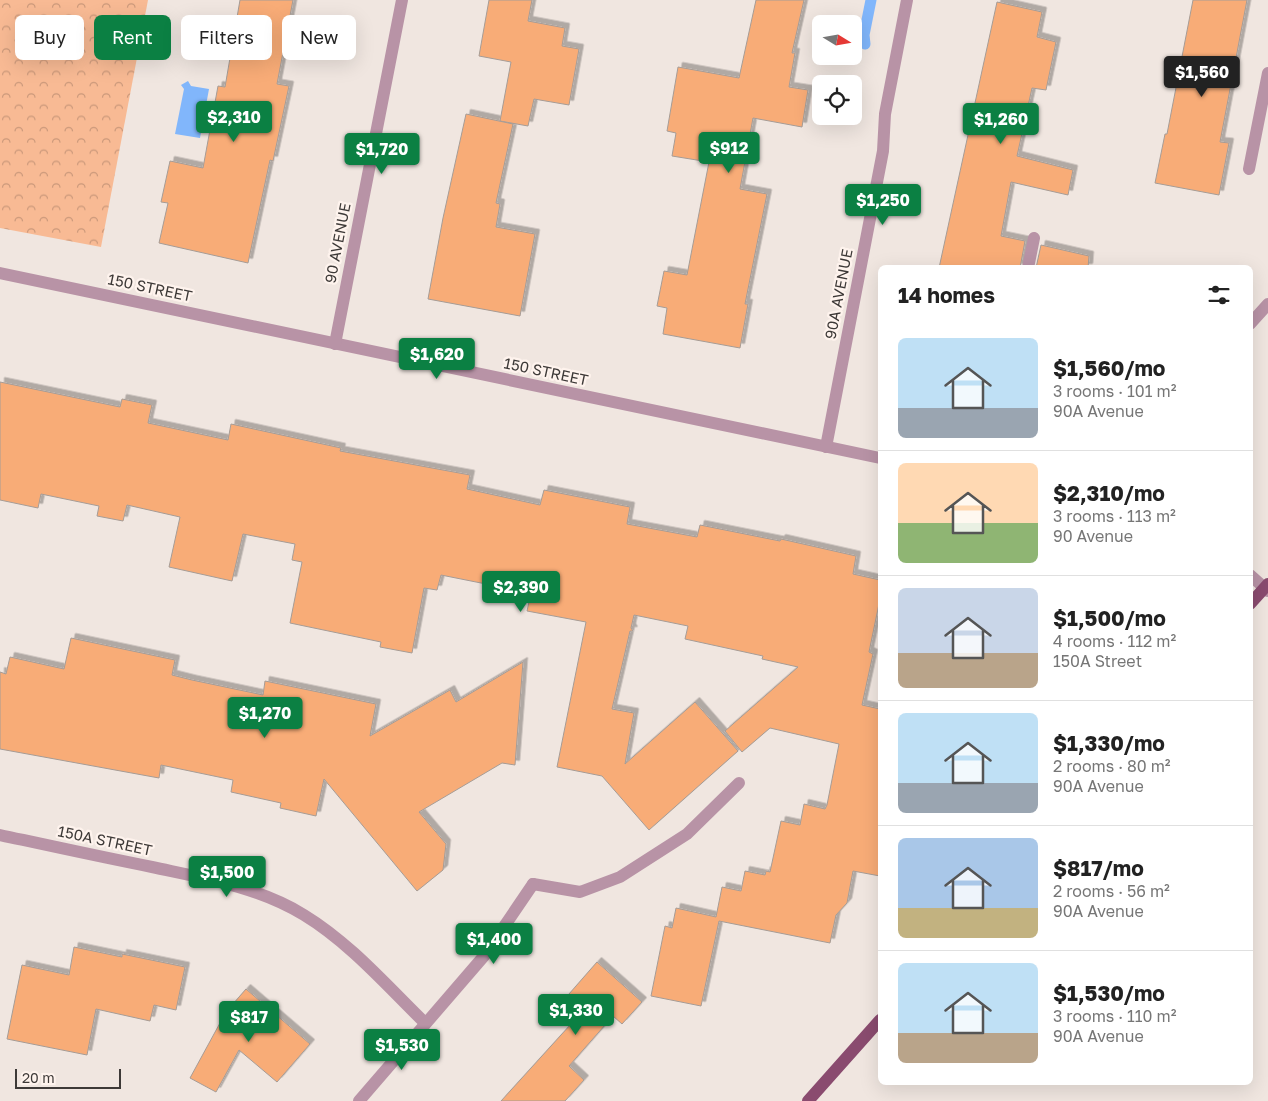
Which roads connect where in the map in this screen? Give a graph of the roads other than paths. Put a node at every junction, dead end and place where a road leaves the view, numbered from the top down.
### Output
1 (402, 0) edge
2 (907, 0) edge
3 (1268, 73) edge
4 (1249, 169) dead end
5 (1034, 238) dead end
6 (1029, 265) edge
7 (0, 273) edge
8 (1268, 304) edge
9 (1253, 321) edge
10 (335, 344) junction
11 (826, 447) junction
12 (878, 458) edge
13 (1253, 577) edge
14 (1267, 588) edge
15 (1253, 601) edge
16 (739, 783) dead end
17 (0, 835) edge
18 (878, 1022) edge
19 (426, 1023) junction
20 (359, 1101) edge
21 (808, 1101) edge

1 - 10 street, 90 AVENUE
2 - 11 street, 90A AVENUE
3 - 4 street
5 - 6 street
7 - 10 street, 150 STREET
8 - 9 street
10 - 11 street, 150 STREET
11 - 12 street, 150 STREET
13 - 14 street
14 - 15 main road
16 - 19 street
17 - 19 street, 150A STREET
18 - 21 main road
19 - 20 street

